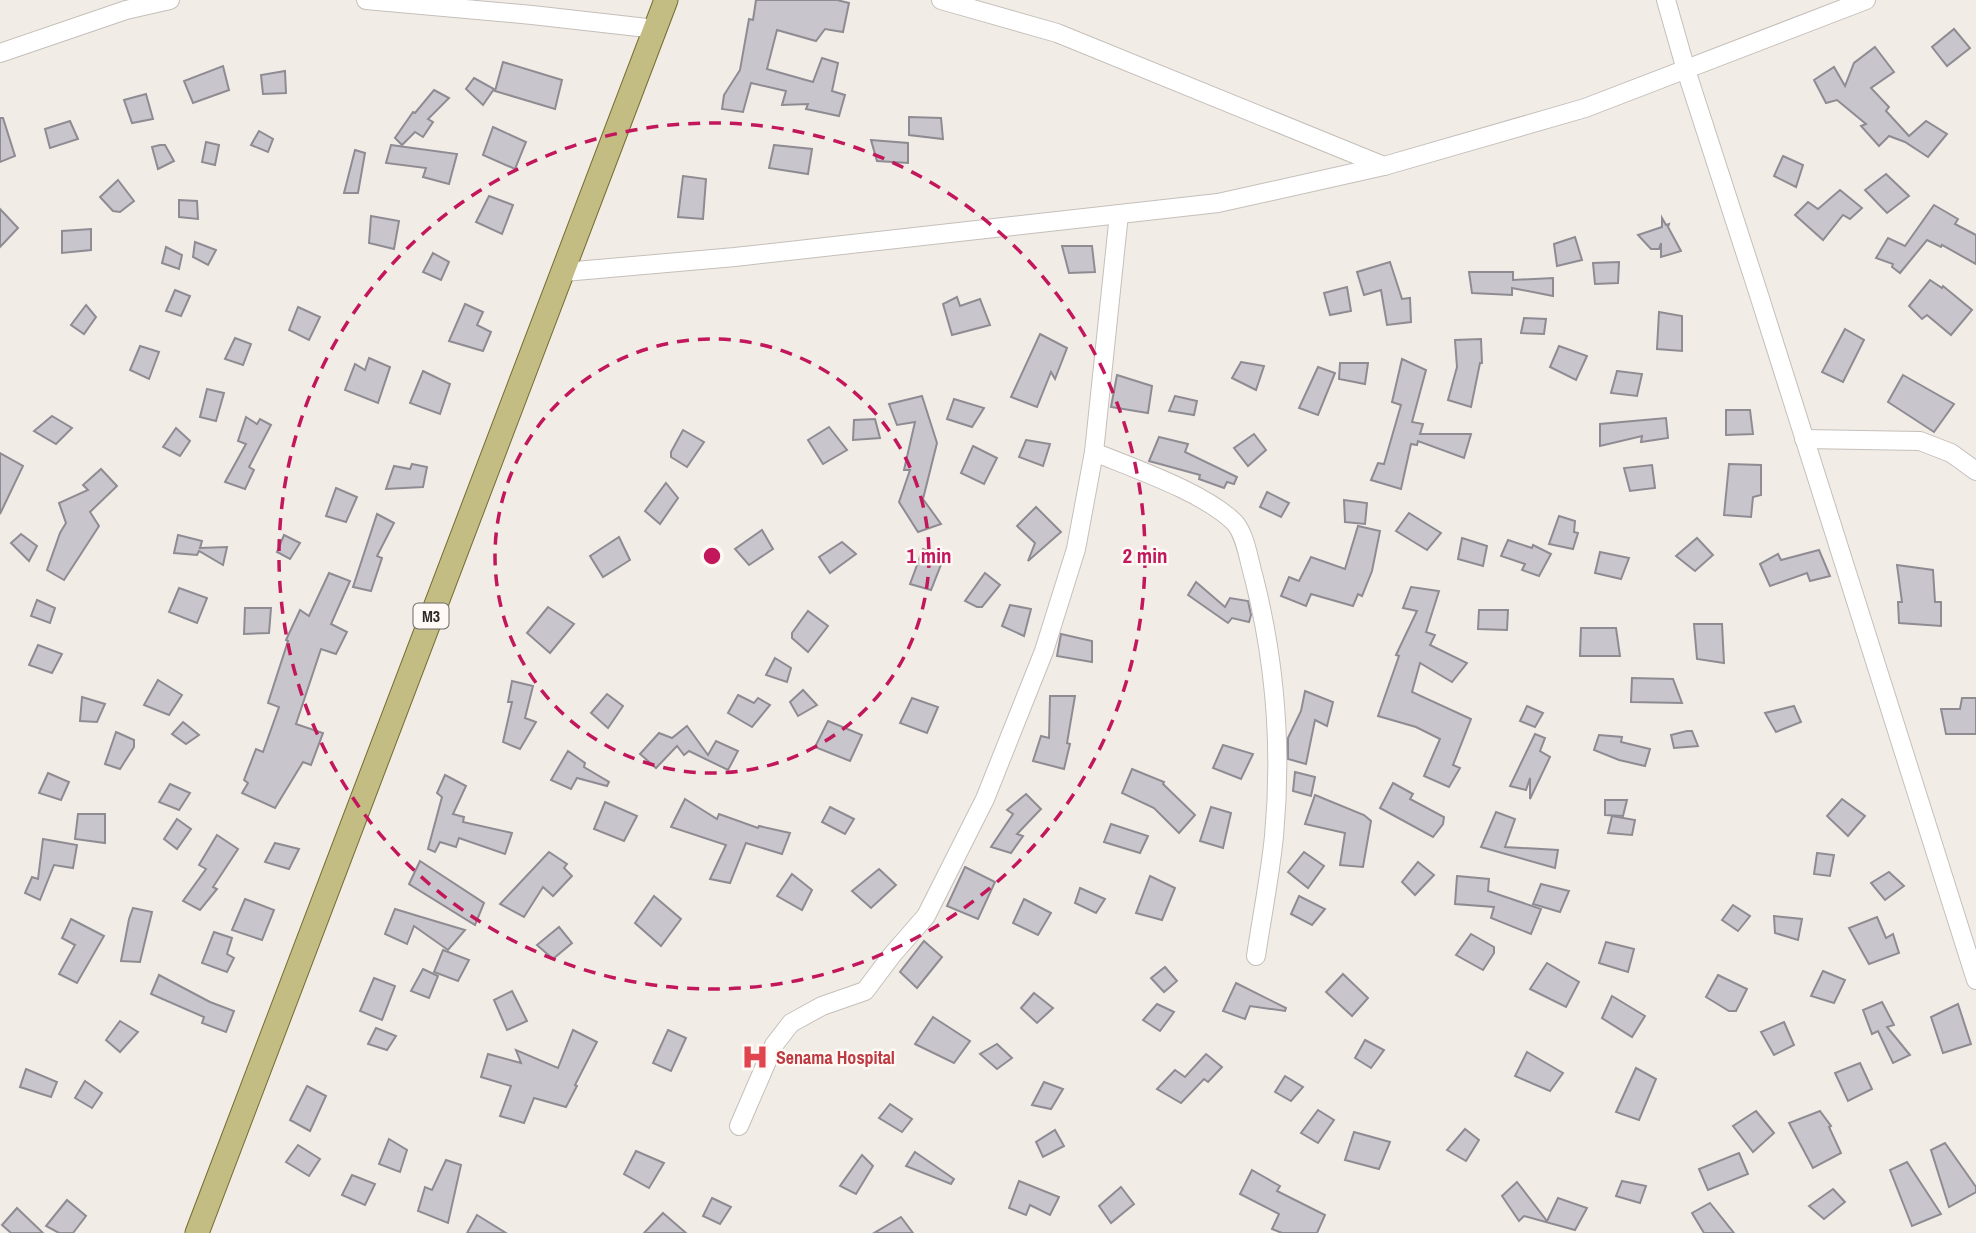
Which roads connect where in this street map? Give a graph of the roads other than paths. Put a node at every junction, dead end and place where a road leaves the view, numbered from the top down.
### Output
1 (170, 0) edge
2 (366, 0) edge
3 (666, 0) edge
4 (941, 0) edge
5 (1666, 0) edge
6 (1866, 0) edge
7 (656, 29) junction
8 (0, 53) edge
9 (1686, 70) junction
10 (1384, 166) junction
11 (1119, 214) junction
12 (564, 272) junction
13 (1804, 439) junction
14 (1094, 452) junction
15 (1976, 471) edge
16 (1256, 956) dead end
17 (1976, 980) edge
18 (739, 1126) dead end
19 (197, 1233) edge

1 - 8 street
2 - 7 street
3 - 7 main road, M3
4 - 10 street
5 - 9 street
6 - 9 street
7 - 12 main road, M3
9 - 10 street
9 - 13 street
10 - 11 street
11 - 12 street
11 - 14 street
12 - 19 main road, M3
13 - 15 street
13 - 17 street
14 - 16 street
14 - 18 street

